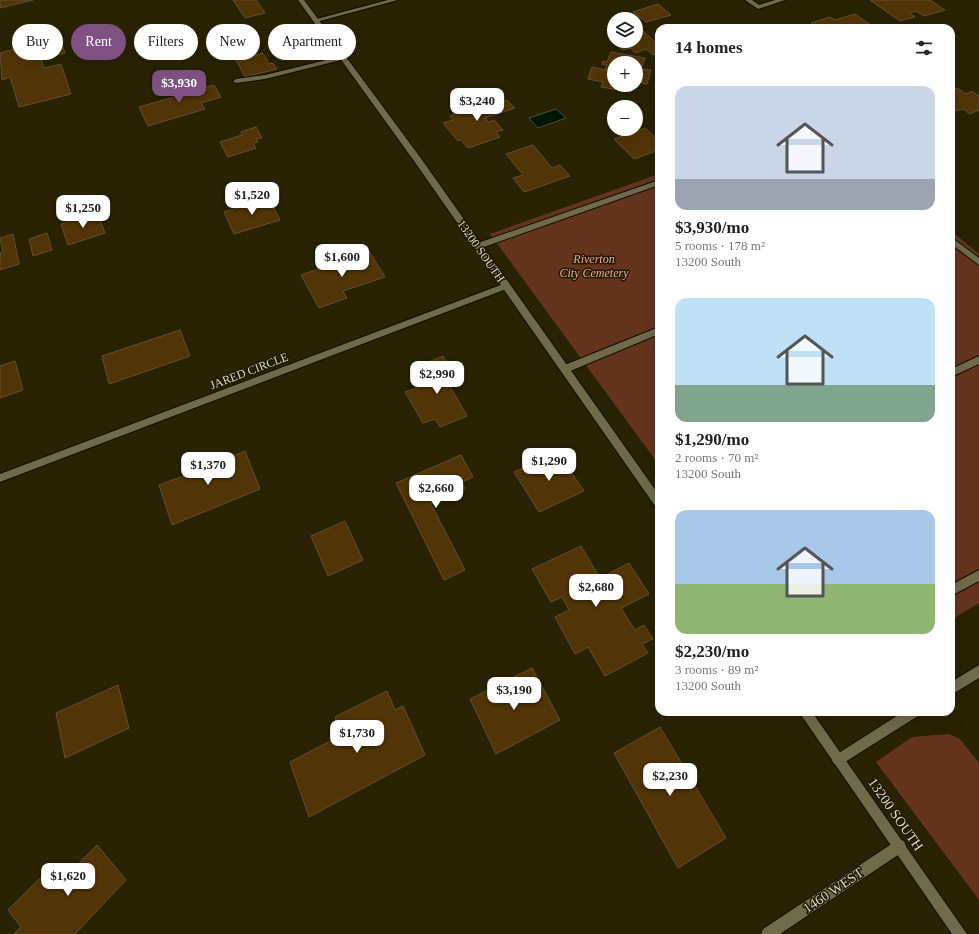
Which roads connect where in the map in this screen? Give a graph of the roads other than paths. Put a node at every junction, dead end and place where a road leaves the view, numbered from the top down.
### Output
1 (301, 0) edge
2 (395, 0) edge
3 (748, 0) edge
4 (782, 0) edge
5 (316, 20) junction
6 (319, 24) edge
7 (335, 60) edge
8 (344, 60) edge
9 (236, 82) dead end
10 (655, 183) edge
11 (955, 243) edge
12 (478, 246) junction
13 (979, 262) edge
14 (506, 286) junction
15 (655, 332) edge
16 (979, 360) edge
17 (565, 369) junction
18 (955, 371) edge
19 (0, 478) edge
20 (655, 497) edge
21 (979, 575) edge
22 (955, 589) edge
23 (979, 671) edge
24 (955, 686) edge
25 (808, 716) edge
26 (908, 716) edge
27 (838, 760) junction
28 (899, 846) junction
29 (768, 934) edge
30 (960, 934) edge

1 - 5 street, 13200 SOUTH
2 - 5 street
3 - 4 street
5 - 6 street, 13200 SOUTH
7 - 9 street
8 - 12 street, 13200 SOUTH
10 - 12 street
11 - 13 street
12 - 14 street, 13200 SOUTH
14 - 17 street, 13200 SOUTH
14 - 19 street, JARED CIRCLE
15 - 17 street
16 - 18 street
17 - 20 street, 13200 SOUTH
21 - 22 street
23 - 24 street
25 - 27 street, 13200 SOUTH
26 - 27 street
27 - 28 street, 13200 SOUTH
28 - 29 street, 1460 WEST
28 - 30 street, 13200 SOUTH

